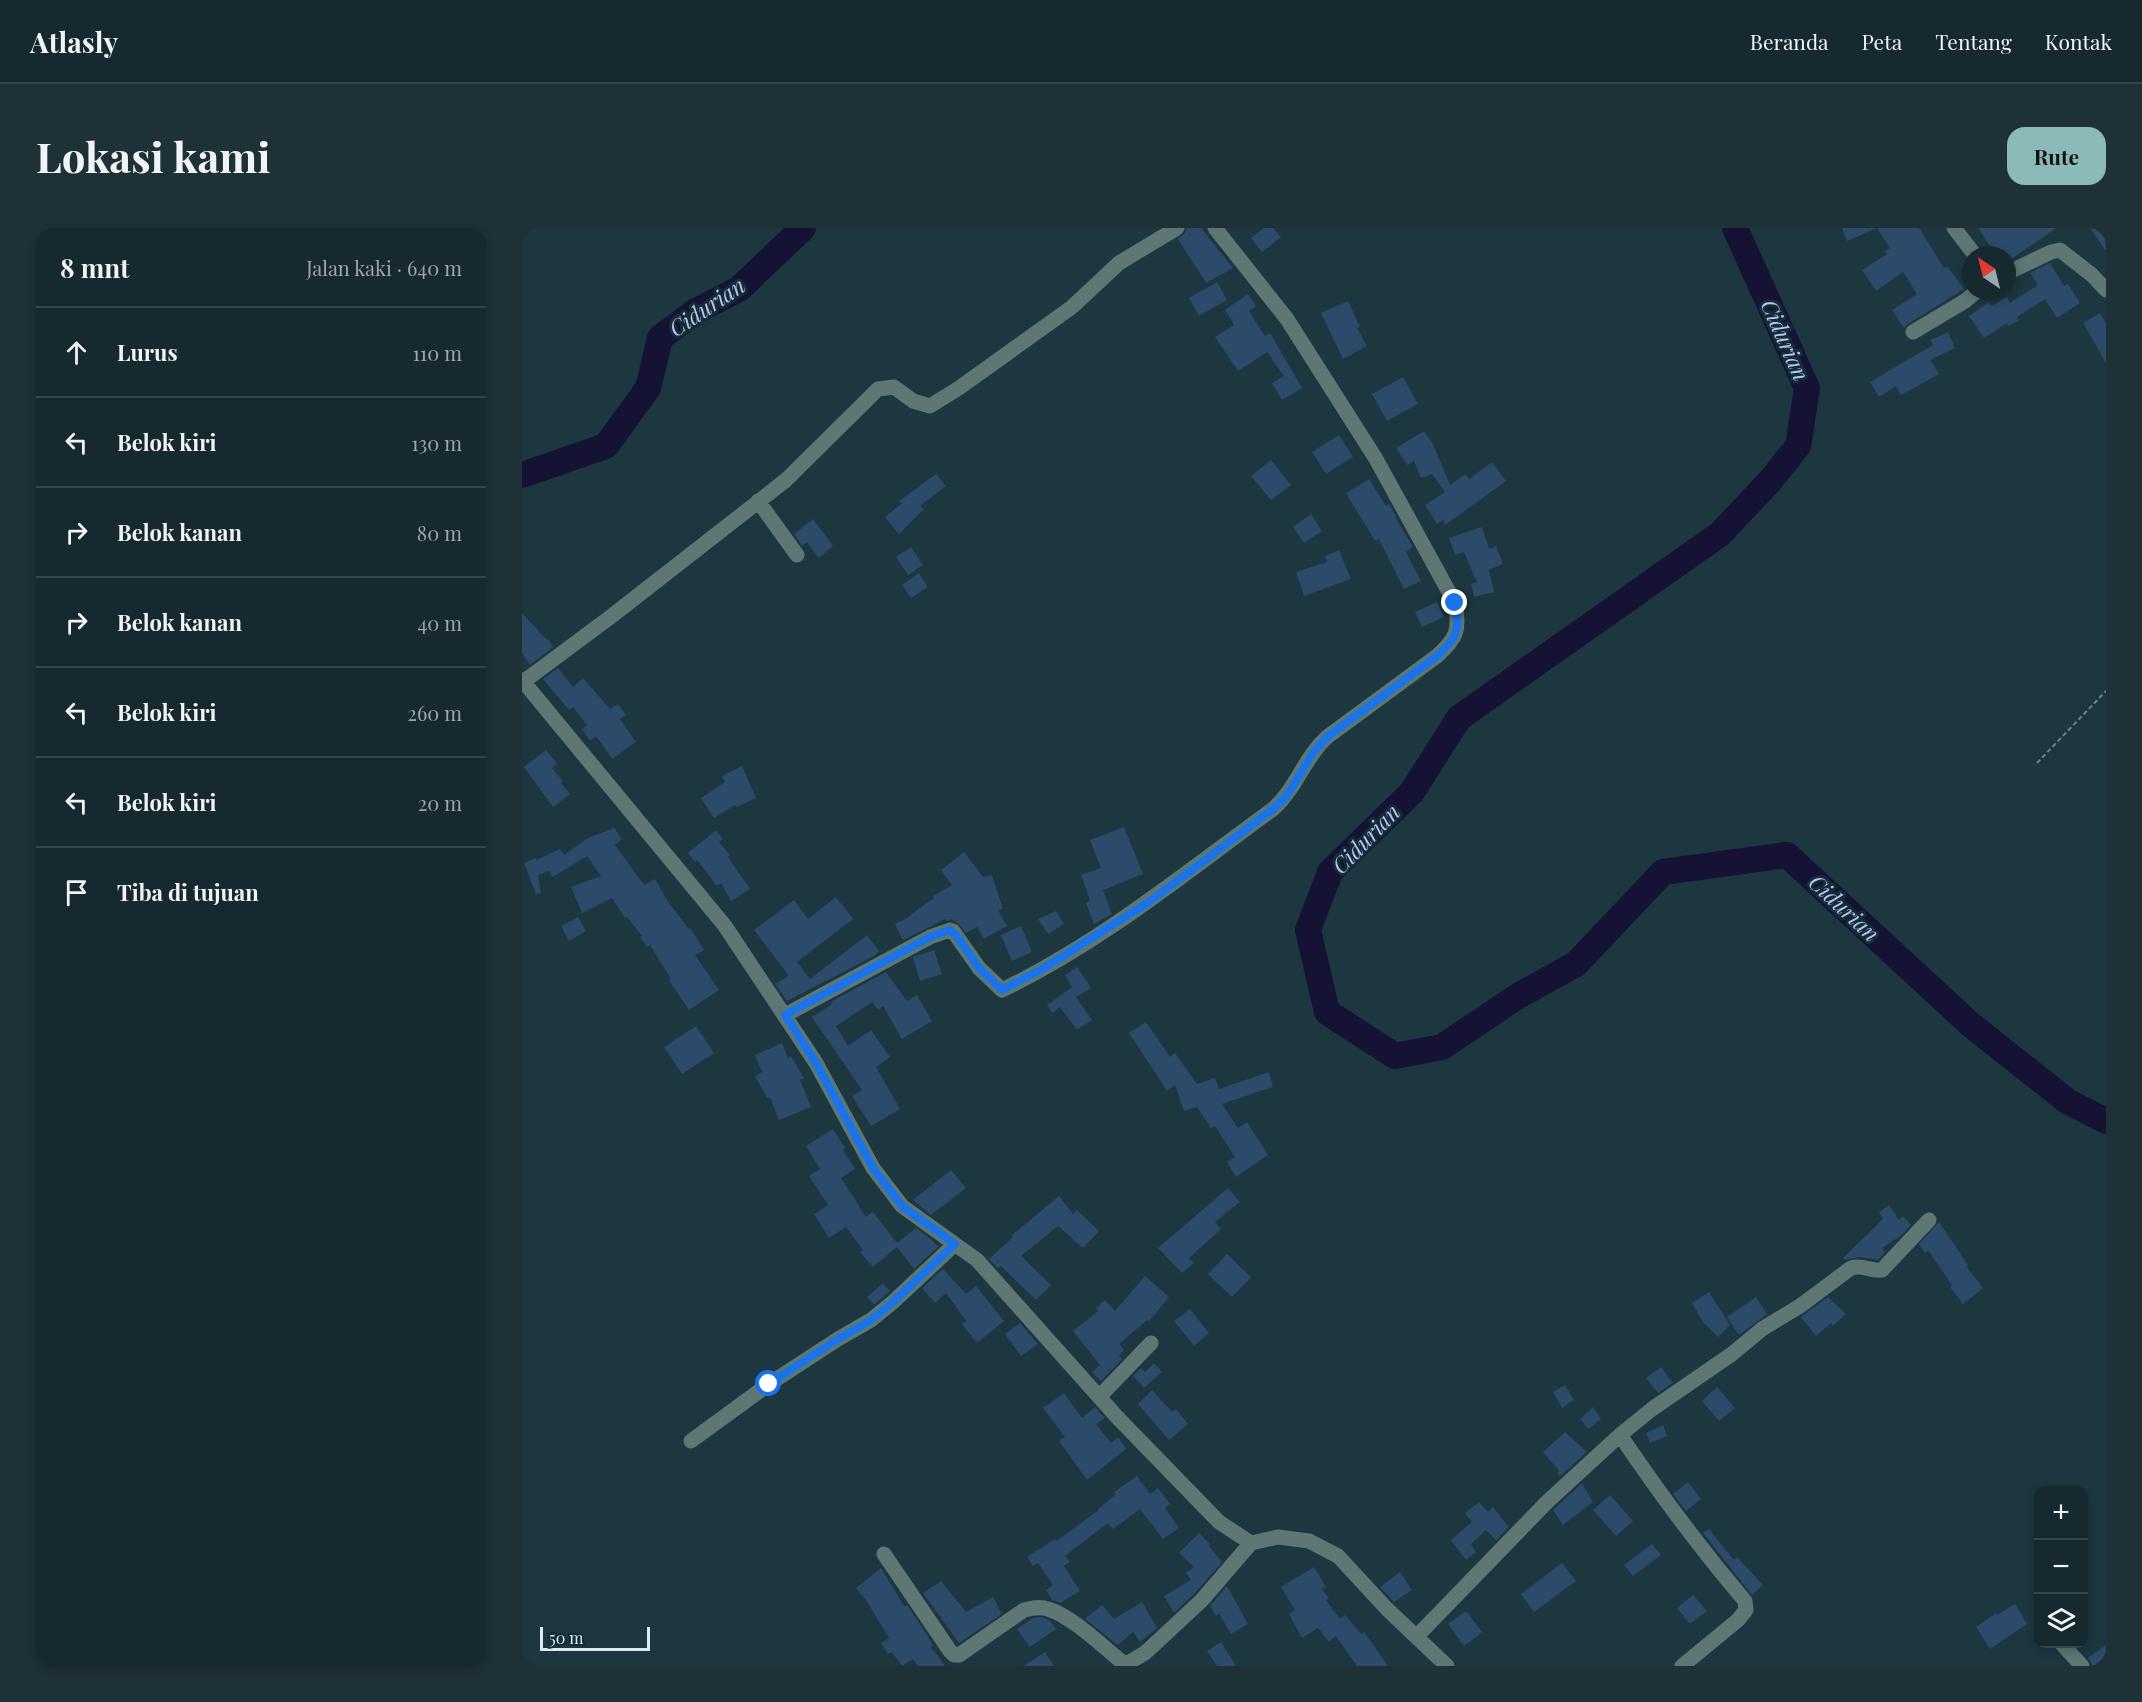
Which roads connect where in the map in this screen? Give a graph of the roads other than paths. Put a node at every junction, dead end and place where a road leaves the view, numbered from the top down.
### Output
1 (1177, 228) edge
2 (1215, 228) edge
3 (1954, 228) edge
4 (1968, 246) edge
5 (2016, 269) edge
6 (2106, 290) edge
7 (1966, 300) edge
8 (1913, 332) dead end
9 (758, 501) junction
10 (797, 555) dead end
11 (523, 681) edge
12 (785, 1015) junction
13 (1929, 1220) dead end
14 (955, 1244) junction
15 (1151, 1343) dead end
16 (1099, 1397) junction
17 (1620, 1435) junction
18 (691, 1441) dead end
19 (1251, 1543) junction
20 (884, 1554) dead end
21 (1417, 1636) junction
22 (2066, 1648) edge
23 (1447, 1666) edge
24 (1682, 1666) edge
25 (2082, 1666) edge

1 - 9 street
2 - 12 street
3 - 4 street
5 - 6 street
7 - 8 street
9 - 10 street
9 - 11 street
11 - 12 street
12 - 14 street
13 - 17 street
14 - 16 street
14 - 18 street
15 - 16 street
16 - 19 street
17 - 21 street
17 - 24 street
19 - 20 street
19 - 21 street
21 - 23 street
22 - 25 street

